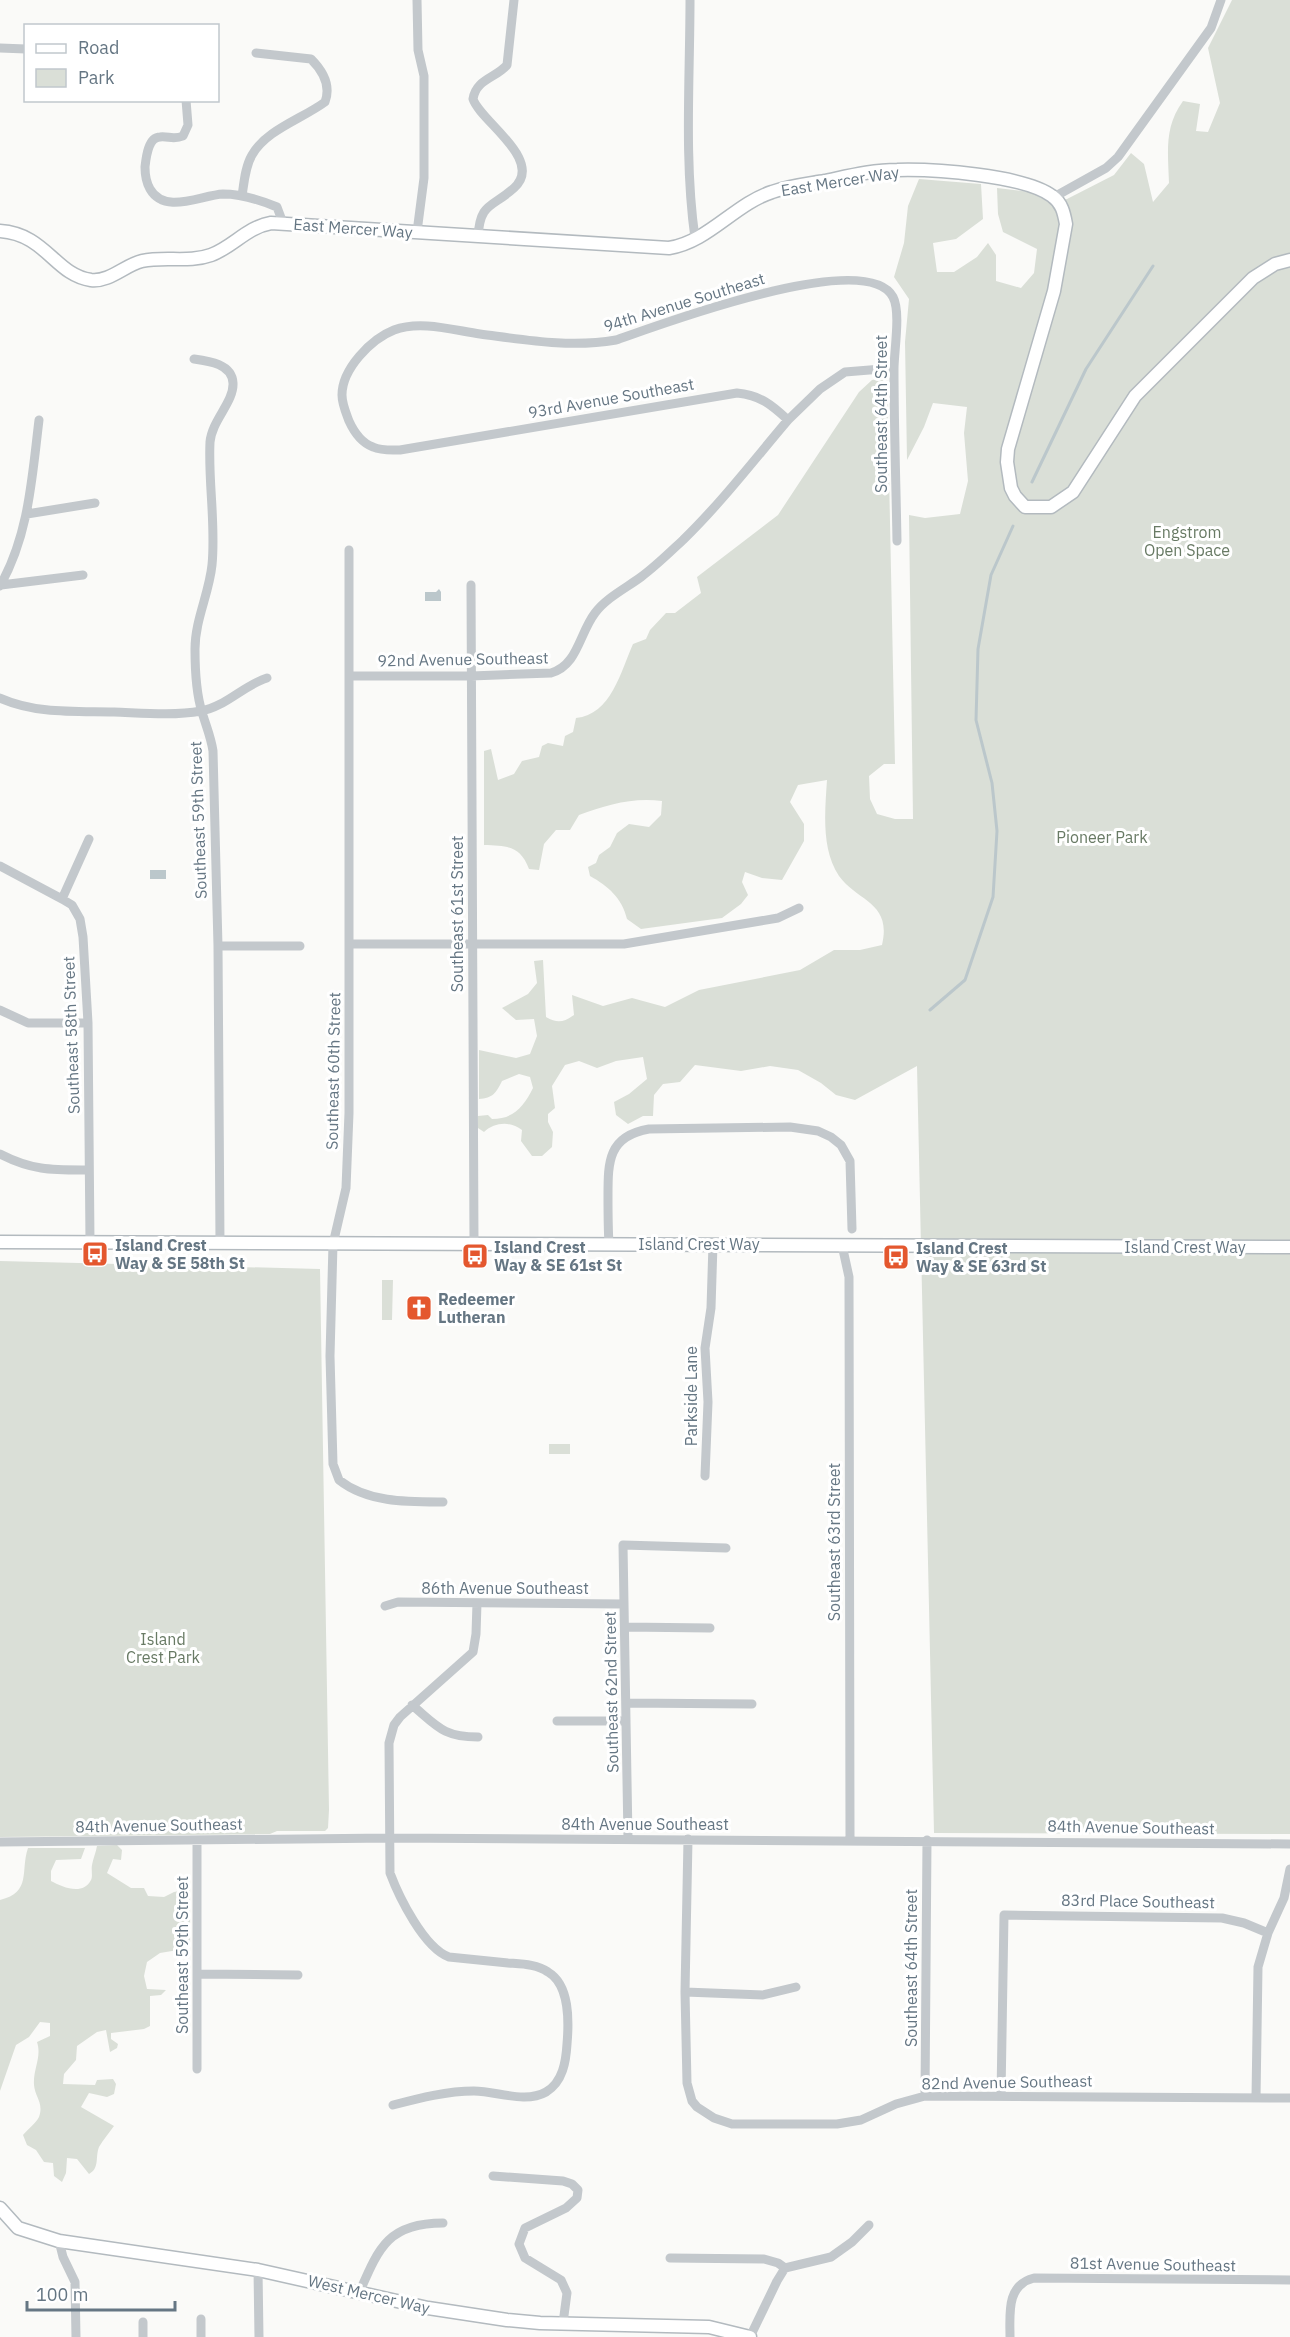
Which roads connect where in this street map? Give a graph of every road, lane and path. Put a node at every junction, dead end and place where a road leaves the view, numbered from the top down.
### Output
1 (417, 0) edge
2 (514, 0) edge
3 (690, 0) edge
4 (1221, 0) edge
5 (0, 48) edge
6 (24, 49) edge
7 (256, 53) dead end
8 (186, 102) edge
9 (242, 196) junction
10 (1054, 197) junction
11 (283, 223) junction
12 (0, 231) edge
13 (417, 232) junction
14 (478, 237) junction
15 (695, 238) junction
16 (1290, 260) edge
17 (888, 289) joint
18 (194, 359) dead end
19 (894, 368) junction
20 (342, 394) joint
21 (39, 420) dead end
22 (788, 420) junction
23 (95, 503) dead end
24 (27, 514) junction
25 (897, 541) dead end
26 (349, 550) dead end
27 (83, 575) dead end
28 (1, 585) edge
29 (471, 585) dead end
30 (349, 676) junction
31 (471, 676) junction
32 (267, 678) dead end
33 (0, 698) edge
34 (201, 711) junction
35 (89, 839) dead end
36 (0, 866) edge
37 (62, 899) junction
38 (798, 908) dead end
39 (349, 944) junction
40 (472, 945) junction
41 (218, 946) junction
42 (300, 946) dead end
43 (0, 1010) edge
44 (88, 1023) junction
45 (0, 1154) edge
46 (89, 1170) junction
47 (852, 1229) dead end
48 (0, 1242) edge
49 (90, 1242) junction
50 (220, 1243) junction
51 (474, 1243) junction
52 (333, 1244) junction
53 (609, 1244) junction
54 (713, 1244) junction
55 (842, 1245) junction
56 (1290, 1247) edge
57 (705, 1476) dead end
58 (443, 1502) dead end
59 (726, 1548) dead end
60 (477, 1603) junction
61 (624, 1604) junction
62 (386, 1606) dead end
63 (625, 1627) junction
64 (710, 1628) dead end
65 (626, 1703) junction
66 (752, 1704) dead end
67 (412, 1705) junction
68 (557, 1721) dead end
69 (626, 1721) junction
70 (478, 1737) dead end
71 (389, 1838) junction
72 (628, 1839) junction
73 (688, 1839) junction
74 (197, 1840) junction
75 (850, 1840) junction
76 (927, 1840) junction
77 (0, 1842) edge
78 (1290, 1844) edge
79 (1290, 1869) edge
80 (1268, 1933) junction
81 (197, 1974) junction
82 (298, 1975) dead end
83 (796, 1987) dead end
84 (685, 1992) junction
85 (197, 2069) dead end
86 (1001, 2095) junction
87 (925, 2096) junction
88 (1256, 2098) junction
89 (1290, 2098) edge
90 (393, 2105) dead end
91 (493, 2176) dead end
92 (0, 2208) edge
93 (443, 2223) dead end
94 (869, 2225) dead end
95 (59, 2241) junction
96 (670, 2258) dead end
97 (785, 2268) junction
98 (258, 2270) junction
99 (1290, 2280) edge
100 (360, 2291) junction
101 (201, 2319) dead end
102 (143, 2322) dead end
103 (563, 2323) junction
104 (76, 2337) edge
105 (142, 2337) edge
106 (201, 2337) edge
107 (259, 2337) edge
108 (750, 2337) edge
109 (1010, 2337) edge

1 - 13 street
2 - 14 street
3 - 15 street
4 - 10 street
5 - 6 street
7 - 9 street
8 - 9 street
9 - 11 street
10 - 15 street, East Mercer Way
10 - 16 street
11 - 12 street, East Mercer Way
11 - 13 street, East Mercer Way
13 - 14 street, East Mercer Way
14 - 15 street, East Mercer Way
17 - 19 street, Southeast 64th Street
17 - 20 street, 94th Avenue Southeast
18 - 34 street, Southeast 59th Street
19 - 22 street
19 - 25 street, Southeast 64th Street
20 - 22 street, 93rd Avenue Southeast
21 - 24 street
22 - 31 street, 92nd Avenue Southeast
23 - 24 street
24 - 28 street
26 - 30 street, Southeast 60th Street
27 - 28 street
29 - 31 street, Southeast 61st Street
30 - 31 street, 92nd Avenue Southeast
30 - 39 street, Southeast 60th Street
31 - 40 street, Southeast 61st Street
32 - 34 street
33 - 34 street
34 - 41 street, Southeast 59th Street
35 - 37 street
36 - 37 street
37 - 44 street, Southeast 58th Street
38 - 40 street
39 - 40 street
39 - 52 street, Southeast 60th Street
40 - 51 street, Southeast 61st Street
41 - 42 street
41 - 50 street, Southeast 59th Street
43 - 44 street
44 - 46 street, Southeast 58th Street
45 - 46 street
46 - 49 street, Southeast 58th Street
47 - 53 street
48 - 49 street, Island Crest Way
49 - 50 street, Island Crest Way
50 - 52 street, Island Crest Way
51 - 52 street, Island Crest Way
51 - 53 street, Island Crest Way
52 - 58 street, Southeast 60th Street
53 - 54 street, Island Crest Way
54 - 55 street, Island Crest Way
54 - 57 street, Parkside Lane
55 - 56 street, Island Crest Way
55 - 75 street, Southeast 63rd Street
59 - 61 street, Southeast 62nd Street
60 - 61 street, 86th Avenue Southeast
60 - 62 street, 86th Avenue Southeast
60 - 67 street
61 - 63 street, Southeast 62nd Street
63 - 64 street
63 - 65 street, Southeast 62nd Street
65 - 66 street
65 - 69 street, Southeast 62nd Street
67 - 70 street
67 - 71 street
68 - 69 street
69 - 72 street, Southeast 62nd Street
71 - 72 street, 84th Avenue Southeast
71 - 74 street, 84th Avenue Southeast
71 - 90 street
72 - 73 street, 84th Avenue Southeast
73 - 75 street, 84th Avenue Southeast
73 - 84 street
74 - 77 street, 84th Avenue Southeast
74 - 81 street, Southeast 59th Street
75 - 76 street, 84th Avenue Southeast
76 - 78 street, 84th Avenue Southeast
76 - 87 street, Southeast 64th Street
79 - 80 street
80 - 86 street, 83rd Place Southeast
80 - 88 street
81 - 82 street
81 - 85 street, Southeast 59th Street
83 - 84 street
84 - 87 street, 82nd Avenue Southeast
86 - 87 street, 82nd Avenue Southeast
86 - 88 street, 82nd Avenue Southeast
88 - 89 street, 82nd Avenue Southeast
91 - 103 street
92 - 95 street, West Mercer Way
93 - 100 street
94 - 97 street
95 - 98 street, West Mercer Way
95 - 104 street
96 - 97 street
97 - 108 street
98 - 100 street, West Mercer Way
98 - 107 street
99 - 109 street, 81st Avenue Southeast
100 - 103 street, West Mercer Way
101 - 106 street
102 - 105 street
103 - 108 street, West Mercer Way

